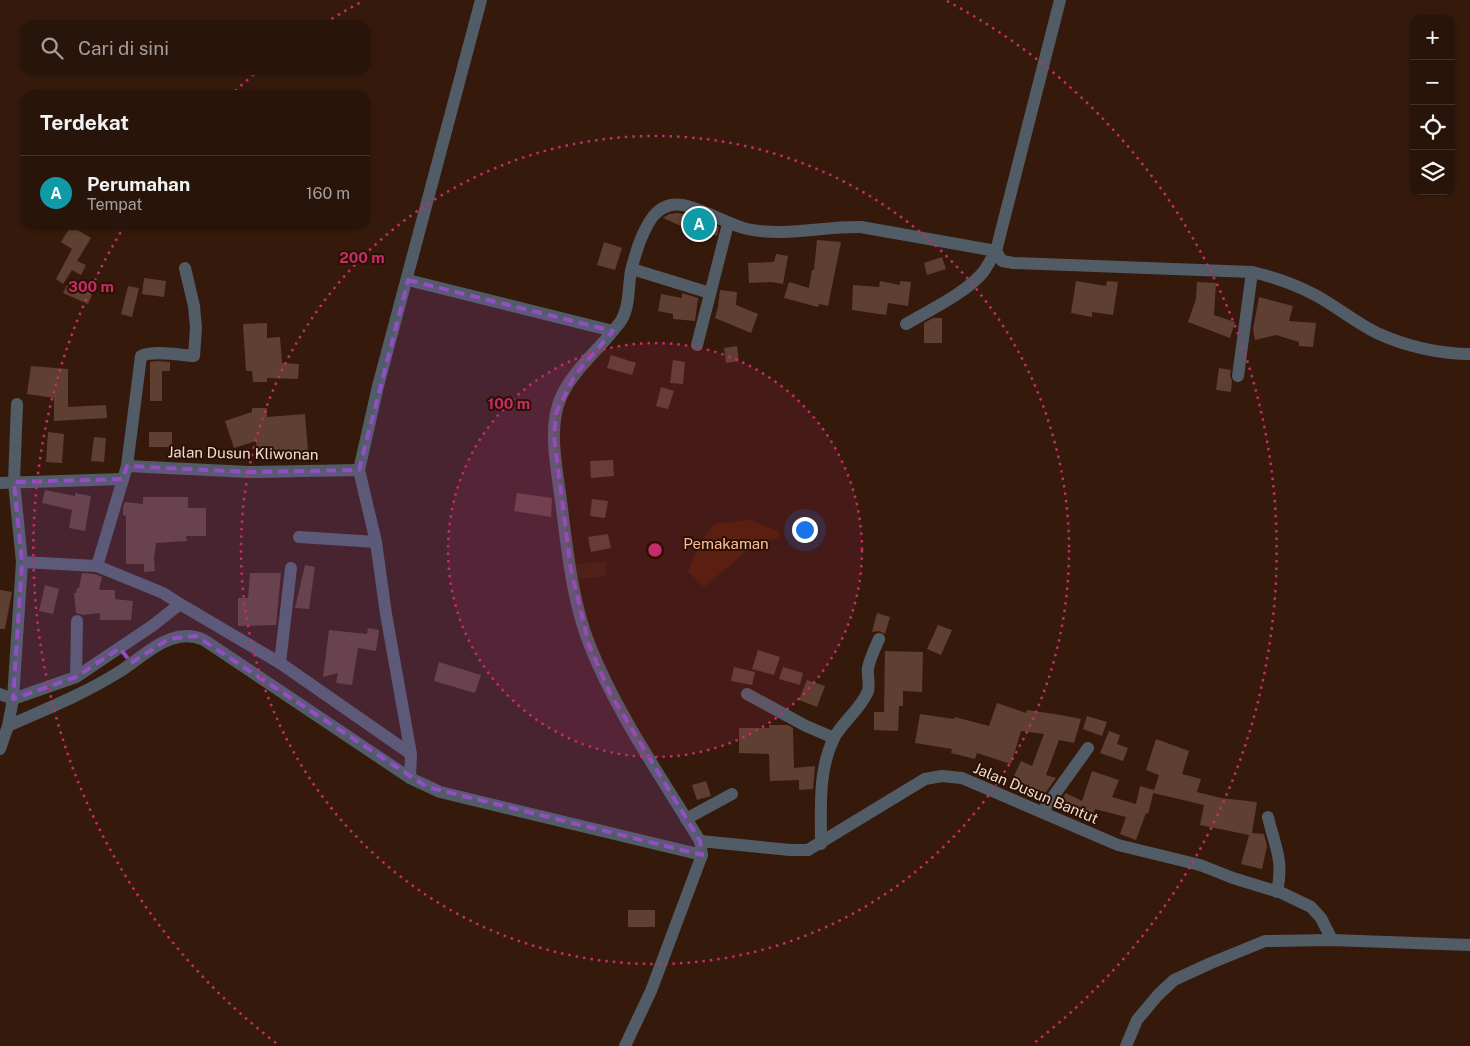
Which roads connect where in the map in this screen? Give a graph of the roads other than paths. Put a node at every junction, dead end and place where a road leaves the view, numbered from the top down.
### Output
1 (481, 0) edge
2 (1060, 0) edge
3 (728, 224) junction
4 (996, 251) junction
5 (185, 268) dead end
6 (632, 269) junction
7 (1252, 272) junction
8 (408, 280) junction
9 (710, 293) junction
10 (906, 324) dead end
11 (613, 331) junction
12 (697, 345) dead end
13 (1470, 354) edge
14 (1238, 376) dead end
15 (17, 404) dead end
16 (127, 466) junction
17 (359, 470) junction
18 (123, 479) junction
19 (14, 482) junction
20 (0, 483) edge
21 (299, 537) dead end
22 (376, 542) junction
23 (22, 562) junction
24 (97, 566) junction
25 (291, 568) dead end
26 (180, 604) junction
27 (77, 621) dead end
28 (879, 639) dead end
29 (120, 648) junction
30 (132, 663) junction
31 (280, 663) junction
32 (76, 676) junction
33 (0, 694) edge
34 (747, 694) dead end
35 (13, 699) junction
36 (9, 722) junction
37 (834, 738) junction
38 (1088, 748) dead end
39 (0, 749) edge
40 (411, 754) junction
41 (410, 774) junction
42 (732, 794) dead end
43 (1042, 812) junction
44 (1268, 818) dead end
45 (686, 819) junction
46 (700, 841) junction
47 (821, 844) junction
48 (702, 855) junction
49 (1279, 892) junction
50 (1332, 940) junction
51 (1470, 945) edge
52 (625, 1046) edge
53 (1126, 1046) edge

1 - 8 street
2 - 4 street
3 - 4 street
3 - 6 street
3 - 9 street
4 - 7 street
4 - 10 street
5 - 16 street
6 - 9 street
6 - 11 street
7 - 13 street
7 - 14 street
8 - 11 street
8 - 17 street
9 - 12 street
11 - 45 street
15 - 19 street
16 - 17 street, Jalan Dusun Kliwonan
16 - 18 street
17 - 22 street
18 - 19 street
18 - 24 street
19 - 20 street
19 - 23 street
21 - 22 street
22 - 40 street
23 - 24 street
23 - 35 street
24 - 26 street
25 - 31 street
26 - 29 street
26 - 31 street
27 - 32 street
28 - 37 street
29 - 30 street
29 - 32 street
30 - 36 street
30 - 41 street
31 - 40 street
32 - 35 street
33 - 35 street
34 - 37 street
35 - 36 street
36 - 39 street
37 - 47 street
38 - 43 street
40 - 41 street
41 - 48 street
42 - 45 street
43 - 47 street, Jalan Dusun Bantut
43 - 49 street, Jalan Dusun Bantut
44 - 49 street
45 - 46 street
46 - 47 street, Jalan Dusun Bantut
46 - 48 street
48 - 52 street
49 - 50 street, Jalan Dusun Bantut
50 - 51 street
50 - 53 street

